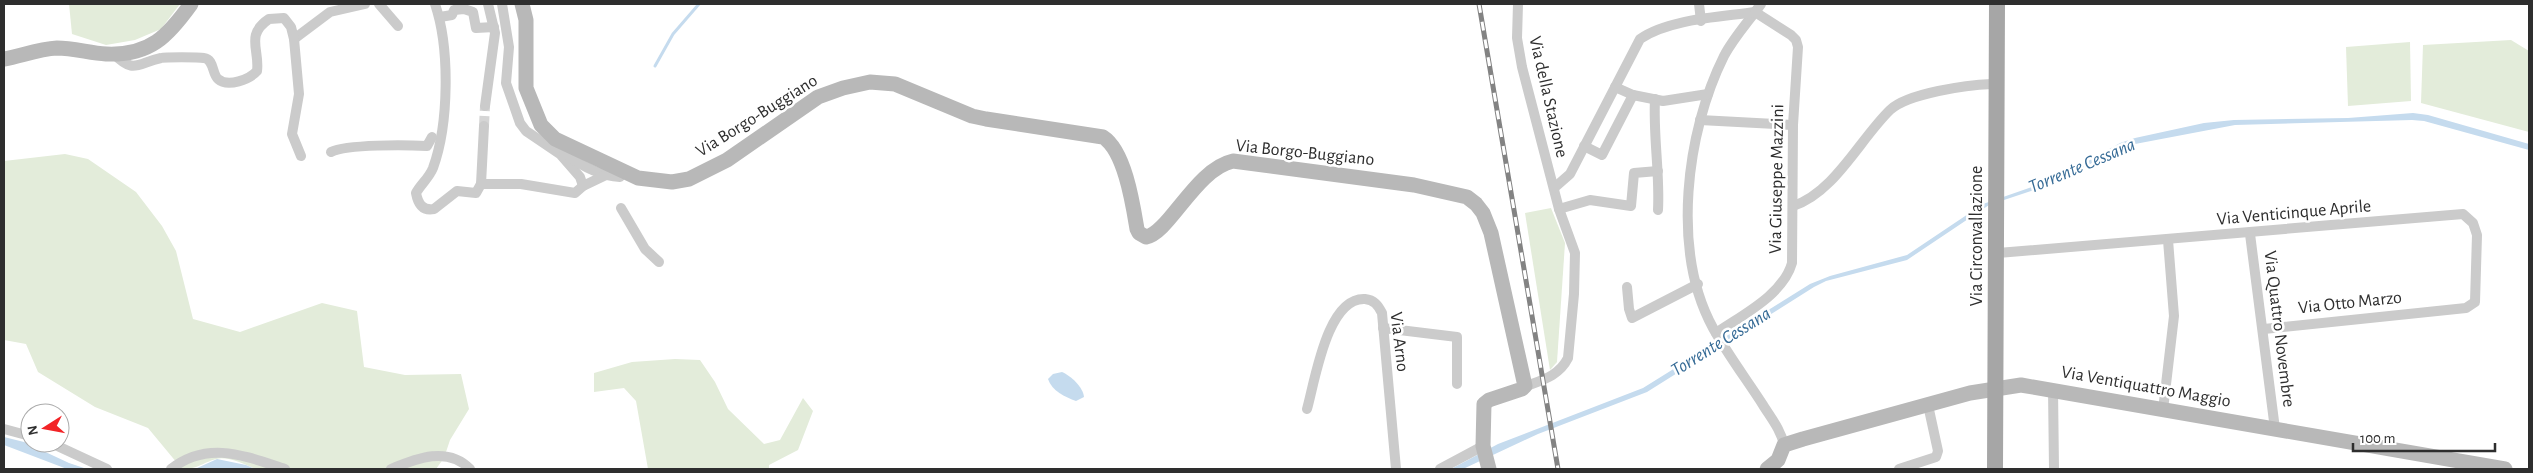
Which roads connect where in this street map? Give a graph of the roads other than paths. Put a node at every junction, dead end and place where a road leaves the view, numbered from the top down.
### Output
1 (191, 4) edge
2 (343, 4) edge
3 (365, 4) edge
4 (379, 4) edge
5 (435, 4) edge
6 (488, 4) edge
7 (502, 4) edge
8 (522, 4) edge
9 (1518, 4) edge
10 (1699, 4) edge
11 (1997, 4) edge
12 (1758, 8) edge
13 (330, 12) junction
14 (440, 17) junction
15 (1700, 21) junction
16 (398, 26) dead end
17 (494, 27) junction
18 (294, 39) junction
19 (113, 54) junction
20 (4, 60) edge
21 (1992, 84) dead end
22 (1615, 87) junction
23 (1708, 94) junction
24 (1633, 95) junction
25 (1655, 100) junction
26 (484, 106) tunnel mouth
27 (1700, 120) junction
28 (1793, 125) junction
29 (484, 126) tunnel mouth
30 (432, 137) dead end
31 (557, 146) junction
32 (1584, 146) junction
33 (330, 152) dead end
34 (301, 156) dead end
35 (575, 166) junction
36 (1658, 171) junction
37 (623, 172) junction
38 (606, 175) junction
39 (483, 184) junction
40 (583, 186) junction
41 (1555, 192) junction
42 (1793, 206) junction
43 (621, 208) dead end
44 (1559, 208) junction
45 (1658, 210) dead end
46 (2250, 234) junction
47 (2168, 240) junction
48 (1998, 253) junction
49 (659, 262) dead end
50 (1698, 284) junction
51 (1627, 287) dead end
52 (2439, 310) joint
53 (1383, 328) junction
54 (2264, 329) junction
55 (1716, 333) junction
56 (1457, 384) dead end
57 (1524, 387) junction
58 (1996, 388) junction
59 (2052, 389) junction
60 (1928, 405) junction
61 (1307, 409) dead end
62 (2163, 410) junction
63 (2275, 428) junction
64 (4, 429) edge
65 (20, 433) edge
66 (1784, 445) junction
67 (1483, 446) junction
68 (70, 452) edge
69 (1488, 466) edge
70 (107, 469) edge
71 (171, 469) edge
72 (285, 469) edge
73 (391, 469) edge
74 (470, 469) edge
75 (1396, 469) edge
76 (1440, 469) edge
77 (1767, 469) edge
78 (1899, 469) edge
79 (1995, 469) edge
80 (2054, 469) edge
81 (2505, 469) edge

1 - 19 street
2 - 13 street
3 - 13 street
4 - 16 street
5 - 14 street
6 - 17 street
7 - 31 street
8 - 31 street
9 - 41 street, Via della Stazione
10 - 15 street
11 - 48 main road, Via Circonvallazione
12 - 15 street
12 - 23 street
12 - 28 street, Via Giuseppe Mazzini
13 - 18 street
14 - 17 street
14 - 39 street
15 - 22 street
17 - 26 street
18 - 19 street
18 - 34 street
19 - 20 street
21 - 42 street
22 - 24 street
22 - 32 street
23 - 25 street
23 - 27 street
24 - 25 street
24 - 32 street
25 - 36 street
27 - 28 street
27 - 50 street
28 - 42 street, Via Giuseppe Mazzini
29 - 39 street
30 - 33 street
31 - 35 street
31 - 37 street
32 - 41 street
35 - 38 street
35 - 40 street
36 - 44 street
36 - 45 street
37 - 38 street
37 - 57 street, Via Borgo-Buggiano
38 - 40 street
39 - 40 street
41 - 44 street, Via della Stazione
42 - 55 street, Via Giuseppe Mazzini
43 - 49 street
44 - 57 street, Via della Stazione
46 - 47 street, Via Venticinque Aprile
46 - 52 street, Via Venticinque Aprile
46 - 54 street, Via Quattro Novembre
47 - 48 street, Via Venticinque Aprile
47 - 62 street
48 - 58 main road, Via Circonvallazione
50 - 51 street
50 - 55 street
52 - 54 street, Via Otto Marzo
53 - 56 street
53 - 61 street, Via Arno
53 - 75 street, Via Arno
54 - 63 street, Via Quattro Novembre
55 - 66 street
57 - 67 street
58 - 59 street, Via Ventiquattro Maggio
58 - 60 street, Via Ventiquattro Maggio
58 - 79 main road, Via Circonvallazione
59 - 62 street, Via Ventiquattro Maggio
59 - 80 street
60 - 66 street, Via Ventiquattro Maggio
60 - 78 street
62 - 63 street, Via Ventiquattro Maggio
63 - 81 street, Via Ventiquattro Maggio
64 - 65 street
66 - 77 street
67 - 69 street
67 - 76 street
68 - 70 street
71 - 72 street
73 - 74 street

